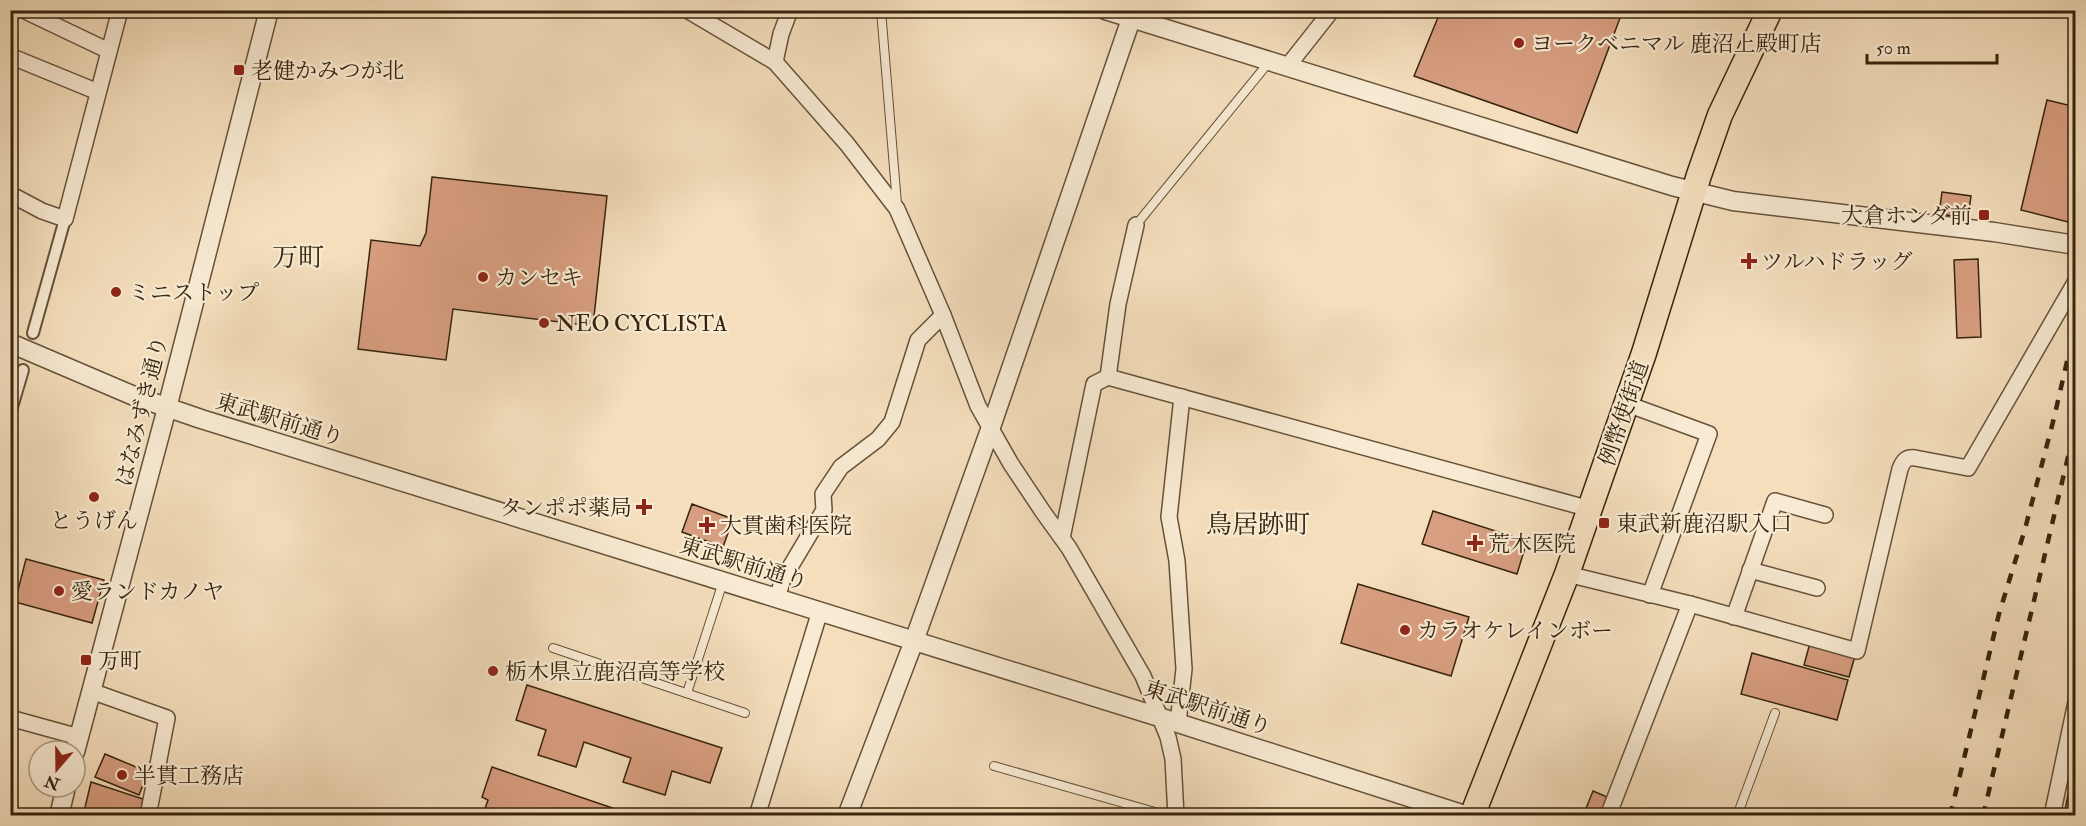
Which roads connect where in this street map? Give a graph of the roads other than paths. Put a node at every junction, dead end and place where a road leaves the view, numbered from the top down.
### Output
1 (23, 10) edge
2 (120, 10) edge
3 (687, 10) edge
4 (790, 10) edge
5 (881, 10) edge
6 (1105, 10) edge
7 (1332, 10) edge
8 (1770, 10) edge
9 (266, 12) edge
10 (1133, 15) edge
11 (109, 51) junction
12 (10, 56) edge
13 (775, 62) junction
14 (1269, 62) junction
15 (1287, 67) junction
16 (98, 92) junction
17 (1694, 191) junction
18 (10, 194) edge
19 (897, 209) junction
20 (65, 219) junction
21 (1136, 225) joint
22 (2076, 245) edge
23 (2076, 281) edge
24 (943, 315) junction
25 (33, 333) dead end
26 (10, 343) edge
27 (22, 370) dead end
28 (1108, 377) junction
29 (1182, 397) junction
30 (1626, 404) junction
31 (167, 408) junction
32 (10, 414) edge
33 (991, 427) junction
34 (1590, 509) junction
35 (1825, 515) dead end
36 (1062, 538) junction
37 (1750, 570) junction
38 (1567, 574) junction
39 (723, 582) junction
40 (1817, 588) dead end
41 (1650, 595) junction
42 (777, 598) junction
43 (1690, 604) junction
44 (820, 611) junction
45 (1734, 617) junction
46 (914, 641) junction
47 (553, 648) dead end
48 (91, 691) junction
49 (687, 693) junction
50 (2076, 702) edge
51 (745, 713) dead end
52 (1775, 713) dead end
53 (1159, 717) junction
54 (10, 718) edge
55 (1178, 723) junction
56 (64, 739) edge
57 (78, 739) edge
58 (994, 766) dead end
59 (63, 799) edge
60 (59, 816) edge
61 (148, 816) edge
62 (757, 816) edge
63 (847, 816) edge
64 (1169, 816) edge
65 (1176, 816) edge
66 (1470, 816) edge
67 (1608, 816) edge
68 (1737, 816) edge
69 (2052, 816) edge

1 - 11 street
2 - 11 street
3 - 13 street
4 - 13 street
5 - 19 lane
6 - 10 street
7 - 15 street
8 - 17 highway, 例幣使街道
9 - 31 street, はなみずき通り
10 - 14 street
10 - 33 street
11 - 16 street
12 - 16 street
13 - 19 street
14 - 15 street
14 - 21 lane
15 - 17 street
16 - 20 street
17 - 22 street
17 - 30 highway, 例幣使街道
18 - 20 street
19 - 24 street
20 - 25 street
21 - 28 street
23 - 45 street
24 - 33 street
24 - 42 street
26 - 31 street, 東武駅前通り
27 - 32 street
28 - 29 street
28 - 36 street
29 - 34 street
29 - 55 street
30 - 34 highway, 例幣使街道
30 - 41 street
31 - 39 street, 東武駅前通り
31 - 48 street, はなみずき通り
33 - 36 street
33 - 46 street
34 - 38 highway, 例幣使街道
35 - 37 street
36 - 53 street
37 - 40 street
37 - 45 street
38 - 41 street
38 - 66 highway, 例幣使街道
39 - 42 street, 東武駅前通り
39 - 49 lane
41 - 43 street
42 - 44 street, 東武駅前通り
43 - 45 street
43 - 67 street
44 - 46 street, 東武駅前通り
44 - 62 street
46 - 53 street, 東武駅前通り
46 - 63 street
47 - 49 lane
48 - 57 street, はなみずき通り
48 - 61 street
49 - 51 lane
50 - 69 street
52 - 68 lane
53 - 55 street, 東武駅前通り
53 - 65 street
54 - 56 street
55 - 66 street, 東武駅前通り
58 - 64 lane
59 - 60 street

